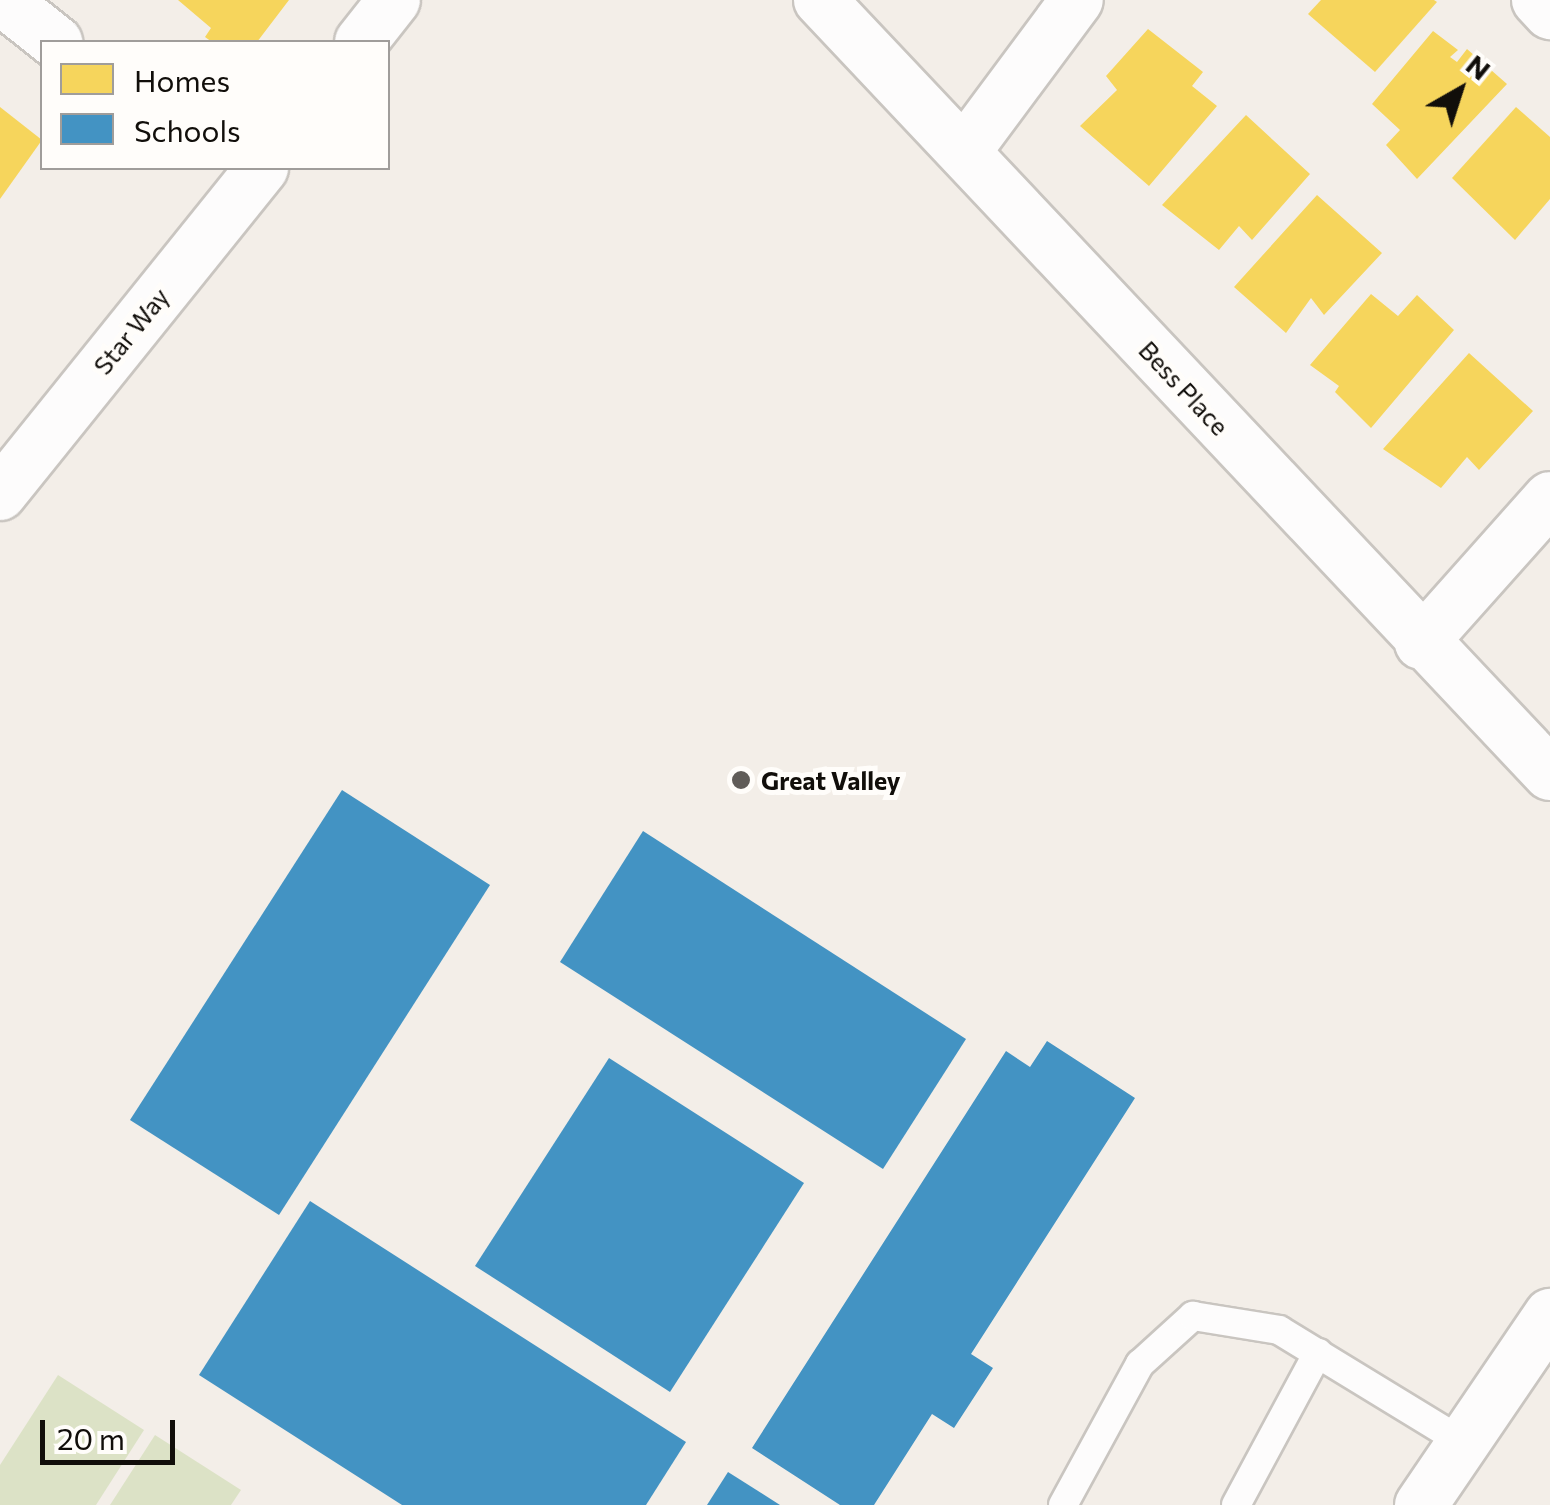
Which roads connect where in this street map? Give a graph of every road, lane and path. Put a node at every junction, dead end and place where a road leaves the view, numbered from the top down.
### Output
1 (3, 0) edge
2 (394, 0) edge
3 (820, 0) edge
4 (1077, 0) edge
5 (1538, 0) edge
6 (1550, 13) edge
7 (53, 40) edge
8 (362, 40) edge
9 (964, 152) junction
10 (240, 175) edge
11 (0, 494) edge
12 (1550, 498) edge
13 (1421, 643) junction
14 (1550, 774) edge
15 (1550, 1315) edge
16 (1318, 1353) junction
17 (1462, 1442) junction
18 (1063, 1505) edge
19 (1236, 1505) edge
20 (1421, 1505) edge

1 - 7 street
2 - 8 street
3 - 9 street, Bess Place
4 - 9 street
5 - 6 street
9 - 13 street, Bess Place
10 - 11 street, Star Way
12 - 13 street
13 - 14 street, Bess Place
15 - 17 street
16 - 17 lane
16 - 18 lane
16 - 19 lane
17 - 20 street

